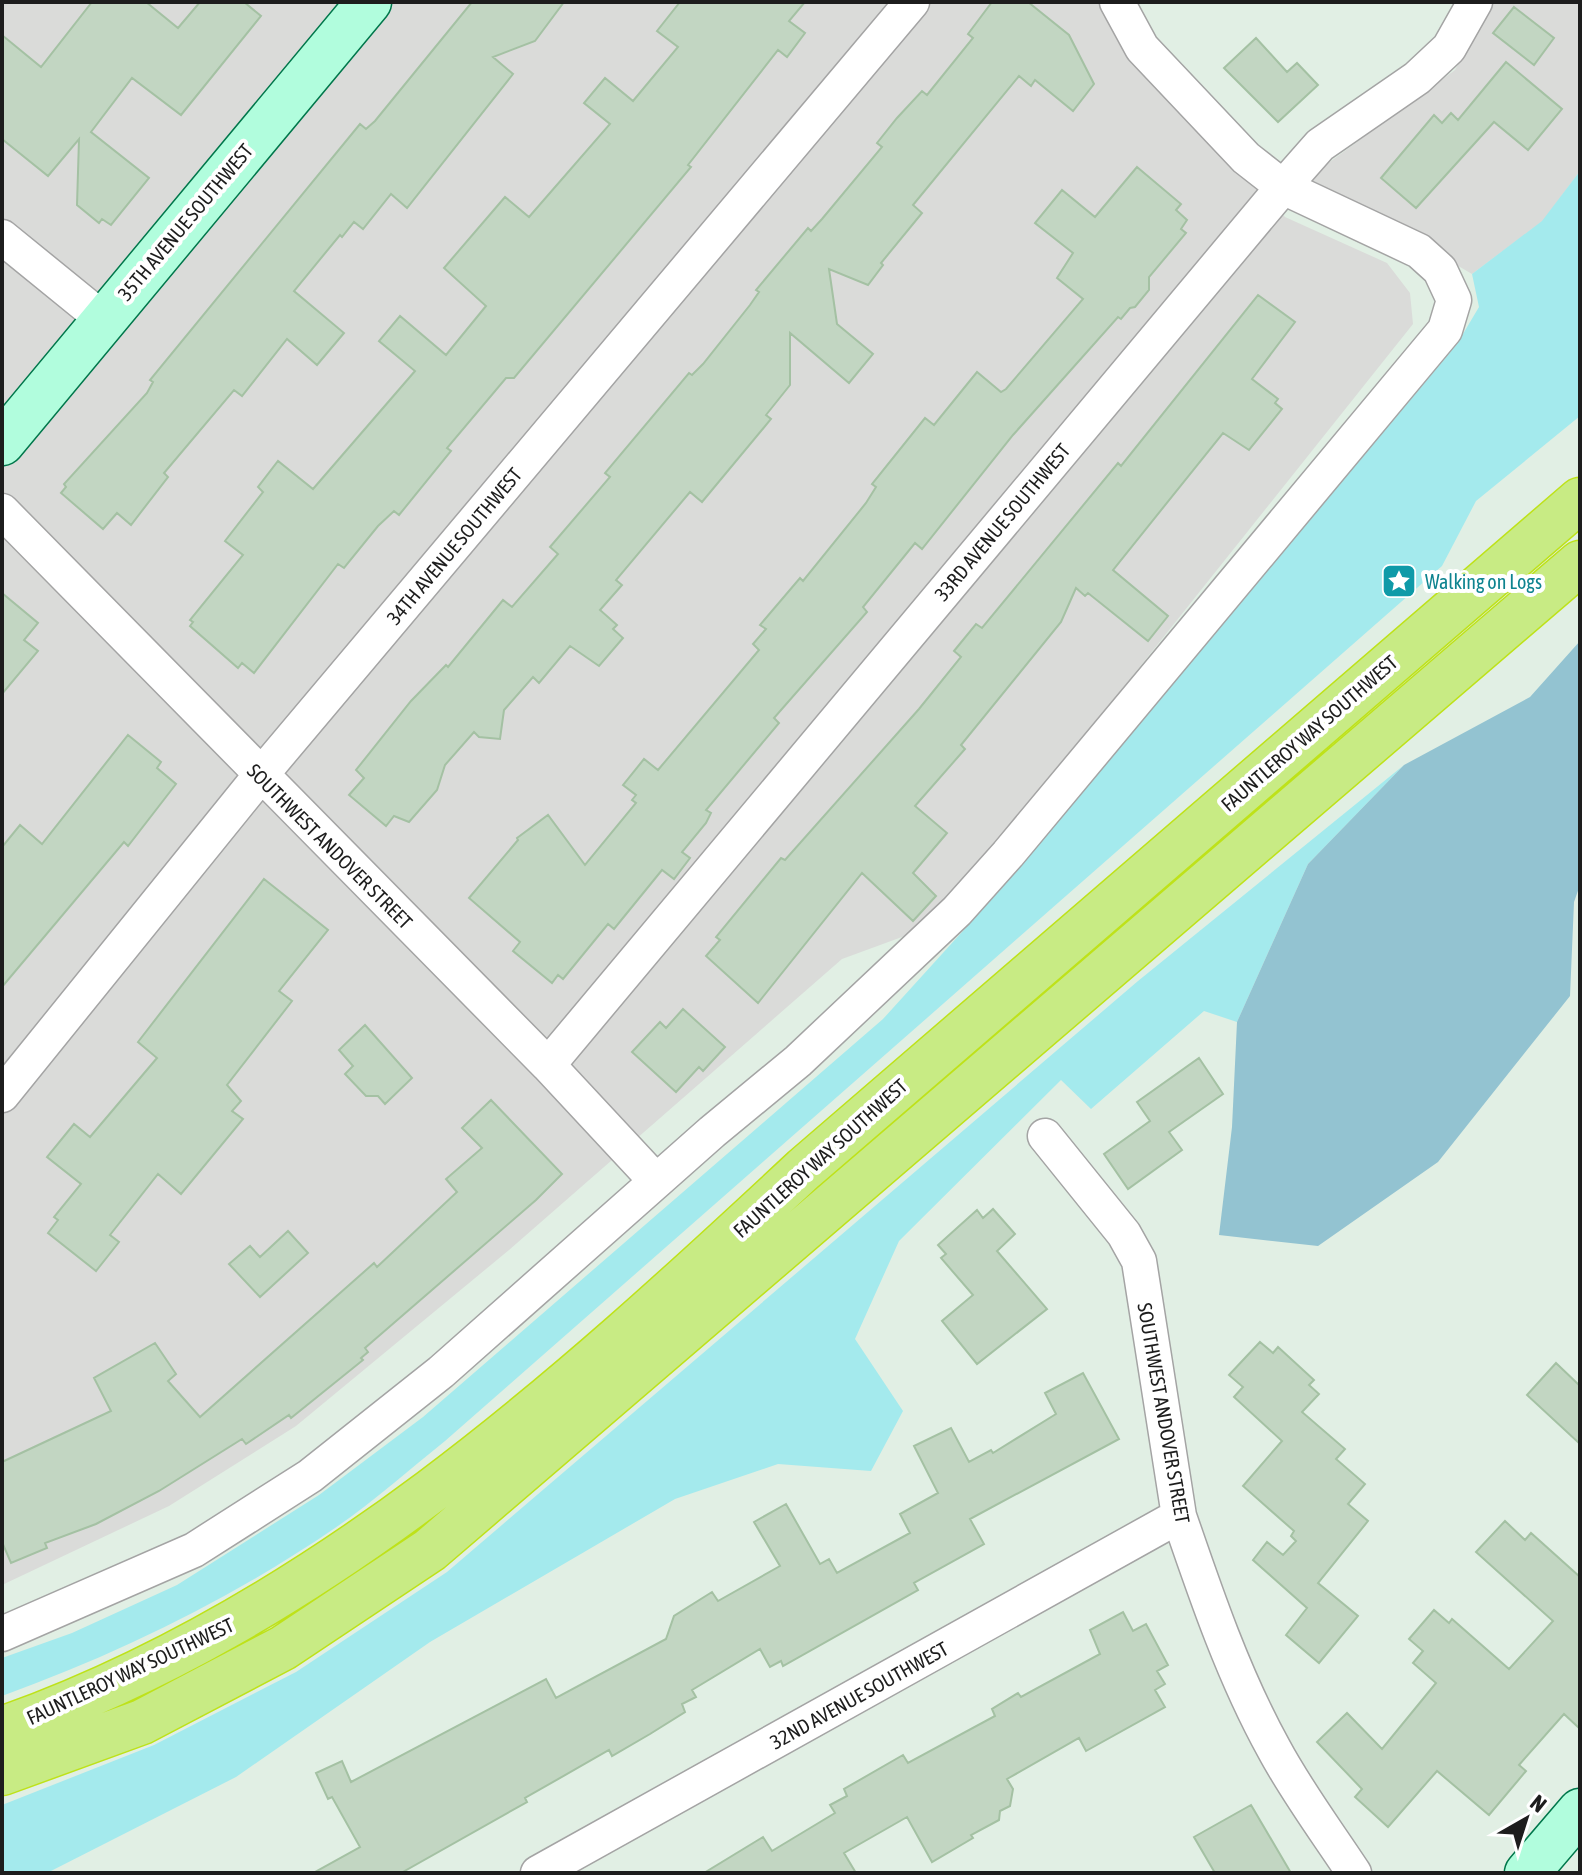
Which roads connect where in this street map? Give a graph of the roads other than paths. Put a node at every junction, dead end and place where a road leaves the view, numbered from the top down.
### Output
1 (369, 2) edge
2 (912, 2) edge
3 (1117, 2) edge
4 (1475, 2) edge
5 (1283, 187) junction
6 (2, 237) edge
7 (104, 320) junction
8 (2, 443) edge
9 (1580, 500) edge
10 (2, 511) edge
11 (1580, 563) edge
12 (260, 776) junction
13 (548, 1065) junction
14 (2, 1095) edge
15 (1045, 1136) dead end
16 (656, 1181) junction
17 (1179, 1516) junction
18 (2, 1634) edge
19 (2, 1729) edge
20 (2, 1773) edge
21 (1580, 1811) edge
22 (538, 1873) edge
23 (1354, 1873) edge
24 (1527, 1873) edge

1 - 7 street, 35TH AVENUE SOUTHWEST
2 - 12 street, 34TH AVENUE SOUTHWEST
3 - 5 street
4 - 5 street, 33RD AVENUE SOUTHWEST
5 - 13 street, 33RD AVENUE SOUTHWEST
5 - 16 street
6 - 7 street
7 - 8 street, 35TH AVENUE SOUTHWEST
9 - 19 highway, FAUNTLEROY WAY SOUTHWEST
10 - 12 street, SOUTHWEST ANDOVER STREET
11 - 20 highway, FAUNTLEROY WAY SOUTHWEST
12 - 13 street, SOUTHWEST ANDOVER STREET
12 - 14 street, 34TH AVENUE SOUTHWEST
13 - 16 street, SOUTHWEST ANDOVER STREET
15 - 17 street, SOUTHWEST ANDOVER STREET
16 - 18 street
17 - 22 street, 32ND AVENUE SOUTHWEST
17 - 23 street, SOUTHWEST ANDOVER STREET
21 - 24 street

